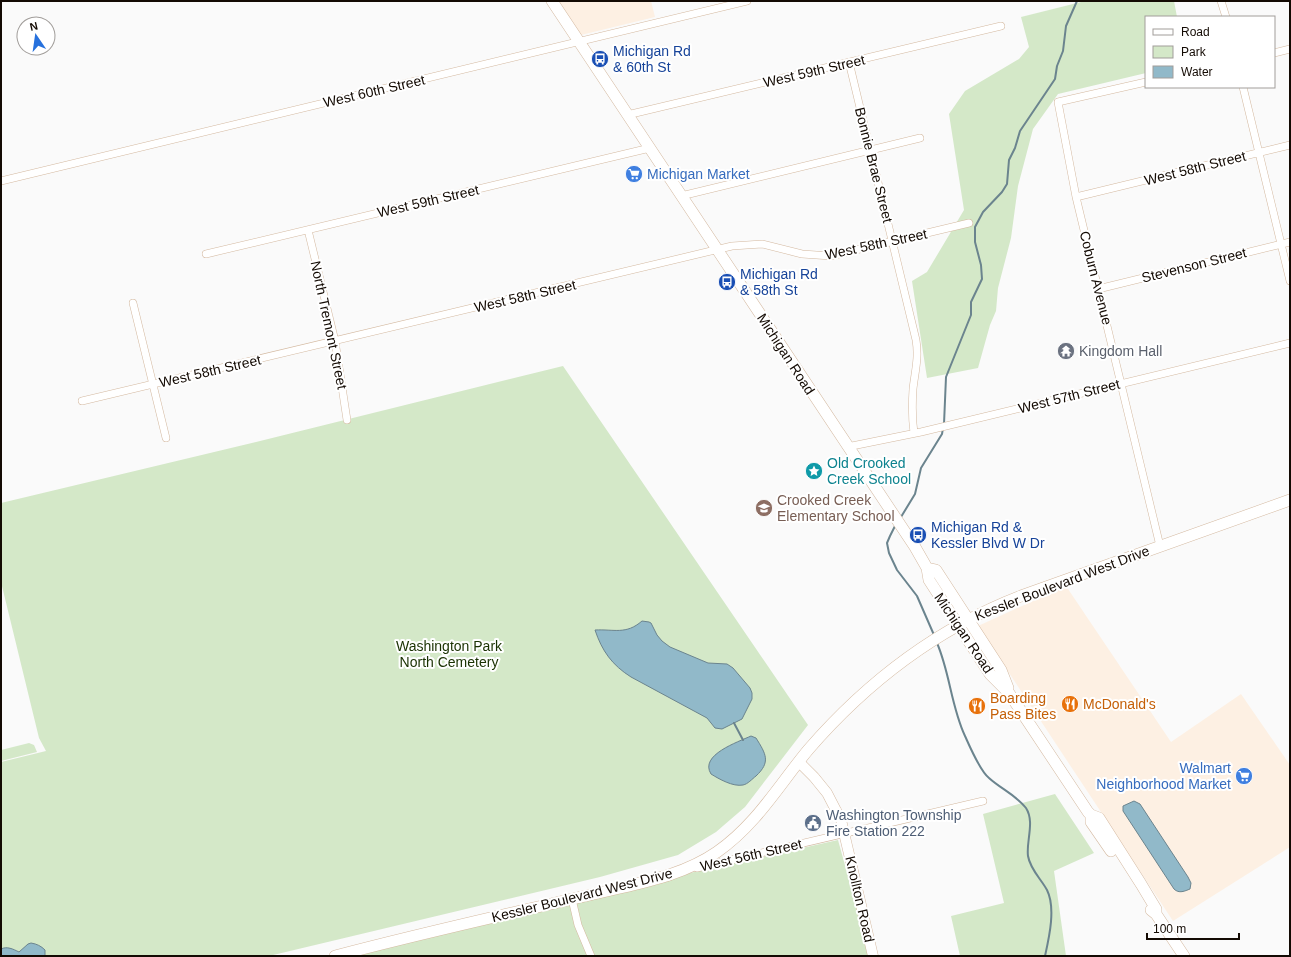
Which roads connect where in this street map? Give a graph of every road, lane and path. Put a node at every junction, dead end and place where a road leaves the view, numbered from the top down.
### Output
1 (552, 1) edge
2 (747, 1) edge
3 (1222, 1) edge
4 (1226, 16) edge
5 (1001, 26) dead end
6 (578, 42) junction
7 (1290, 49) edge
8 (1275, 53) edge
9 (849, 62) junction
10 (1145, 82) edge
11 (1243, 88) edge
12 (627, 115) junction
13 (920, 138) dead end
14 (1290, 145) edge
15 (650, 148) junction
16 (870, 151) junction
17 (1258, 153) junction
18 (1, 181) edge
19 (681, 196) junction
20 (1076, 197) junction
21 (969, 224) dead end
22 (308, 230) junction
23 (893, 242) junction
24 (1290, 242) edge
25 (1281, 244) junction
26 (718, 250) junction
27 (206, 254) dead end
28 (1290, 281) edge
29 (1098, 289) junction
30 (133, 303) dead end
31 (336, 341) junction
32 (1290, 343) edge
33 (1121, 384) junction
34 (153, 385) junction
35 (82, 401) dead end
36 (348, 420) dead end
37 (917, 433) junction
38 (166, 438) dead end
39 (847, 447) junction
40 (1290, 500) edge
41 (1160, 546) junction
42 (964, 622) junction
43 (798, 762) junction
44 (983, 801) dead end
45 (844, 834) junction
46 (682, 871) junction
47 (572, 899) junction
48 (335, 956) edge
49 (592, 956) edge
50 (873, 956) edge
51 (1184, 956) edge

1 - 6 main road, Michigan Road
2 - 6 street, West 60th Street
3 - 4 street
5 - 9 street, West 59th Street
6 - 12 main road, Michigan Road
6 - 18 street, West 60th Street
7 - 8 street
9 - 12 street, West 59th Street
9 - 16 street, Bonnie Brae Street
10 - 20 street, Coburn Avenue
11 - 17 street
12 - 15 main road, Michigan Road
13 - 16 street
14 - 17 street, West 58th Street
15 - 19 main road, Michigan Road
15 - 22 street, West 59th Street
16 - 19 street
16 - 23 street, Bonnie Brae Street
17 - 20 street, West 58th Street
17 - 25 street
19 - 26 main road, Michigan Road
20 - 29 street, Coburn Avenue
21 - 23 street, West 58th Street
22 - 27 street, West 59th Street
22 - 31 street, North Tremont Street
23 - 26 street, West 58th Street
23 - 37 street, Bonnie Brae Street
24 - 25 street, Stevenson Street
25 - 28 street
25 - 29 street, Stevenson Street
26 - 31 street, West 58th Street
26 - 39 main road, Michigan Road
29 - 33 street, Coburn Avenue
30 - 34 street
31 - 34 street, West 58th Street
31 - 36 street, North Tremont Street
32 - 33 street, West 57th Street
33 - 37 street, West 57th Street
33 - 41 street, Coburn Avenue
34 - 35 street, West 58th Street
34 - 38 street
37 - 39 street, West 57th Street
39 - 42 main road, Michigan Road
40 - 41 main road, Kessler Boulevard West Drive
41 - 42 main road, Kessler Boulevard West Drive
42 - 43 main road, Kessler Boulevard West Drive
42 - 51 main road, Michigan Road
43 - 45 street, Knollton Road
43 - 46 main road, Kessler Boulevard West Drive
44 - 45 street, West 56th Street
45 - 46 street, West 56th Street
45 - 50 street, Knollton Road
46 - 47 main road, Kessler Boulevard West Drive
47 - 48 main road, Kessler Boulevard West Drive
47 - 49 street

